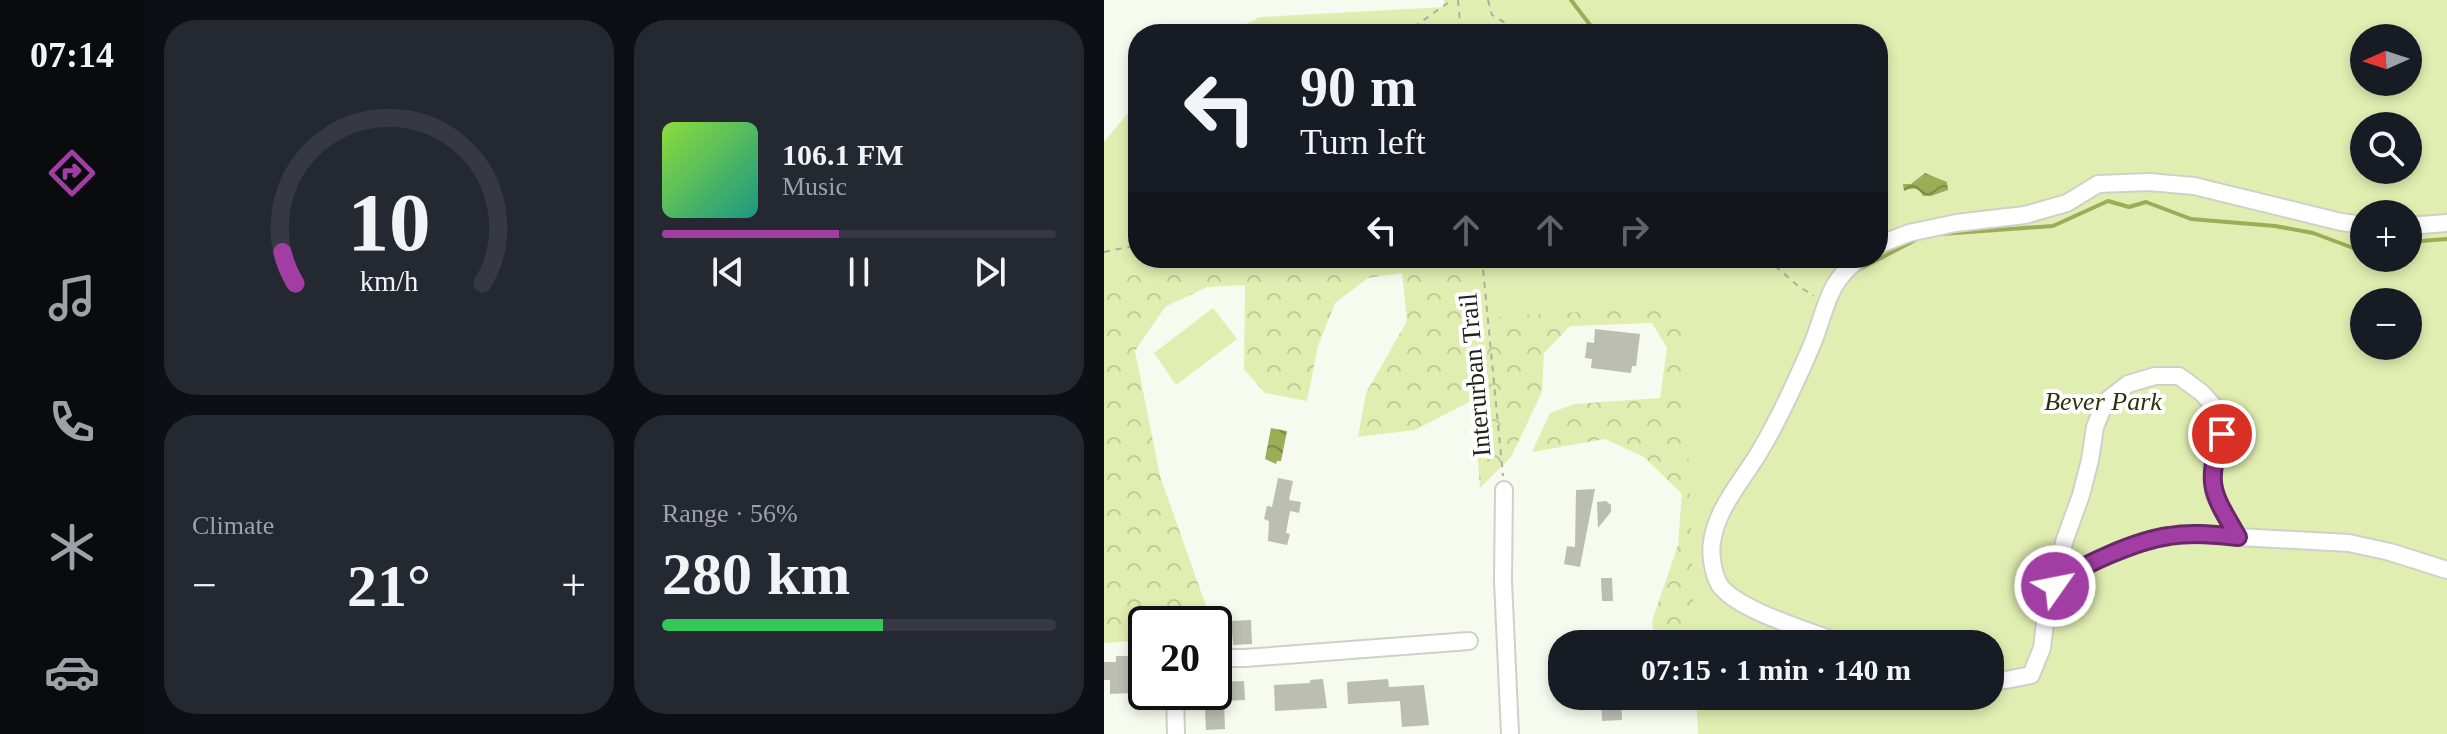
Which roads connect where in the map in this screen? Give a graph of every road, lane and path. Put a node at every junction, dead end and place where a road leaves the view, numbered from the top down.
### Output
1 (1452, 0) edge
2 (1458, 0) edge
3 (1488, 0) edge
4 (1418, 24) edge
5 (1460, 24) edge
6 (1507, 24) edge
7 (2350, 223) edge
8 (2447, 223) edge
9 (2422, 225) edge
10 (1888, 241) edge
11 (1128, 247) edge
12 (1104, 252) edge
13 (1483, 268) edge
14 (1777, 268) edge
15 (1846, 268) edge
16 (1826, 303) junction
17 (1504, 490) joint
18 (2238, 537) junction
19 (2447, 570) edge
20 (2055, 586) junction
21 (1809, 630) edge
22 (1469, 641) dead end
23 (1232, 658) edge
24 (2004, 680) edge
25 (1175, 710) edge
26 (1176, 734) edge
27 (1510, 734) edge

1 - 4 path
2 - 5 path
3 - 6 path
7 - 10 street
8 - 9 street
11 - 12 path
13 - 17 path, Interurban Trail
14 - 16 path
15 - 16 street
16 - 21 street
17 - 27 street
18 - 19 street
18 - 20 street
18 - 20 street
20 - 24 street
22 - 23 street
25 - 26 street

